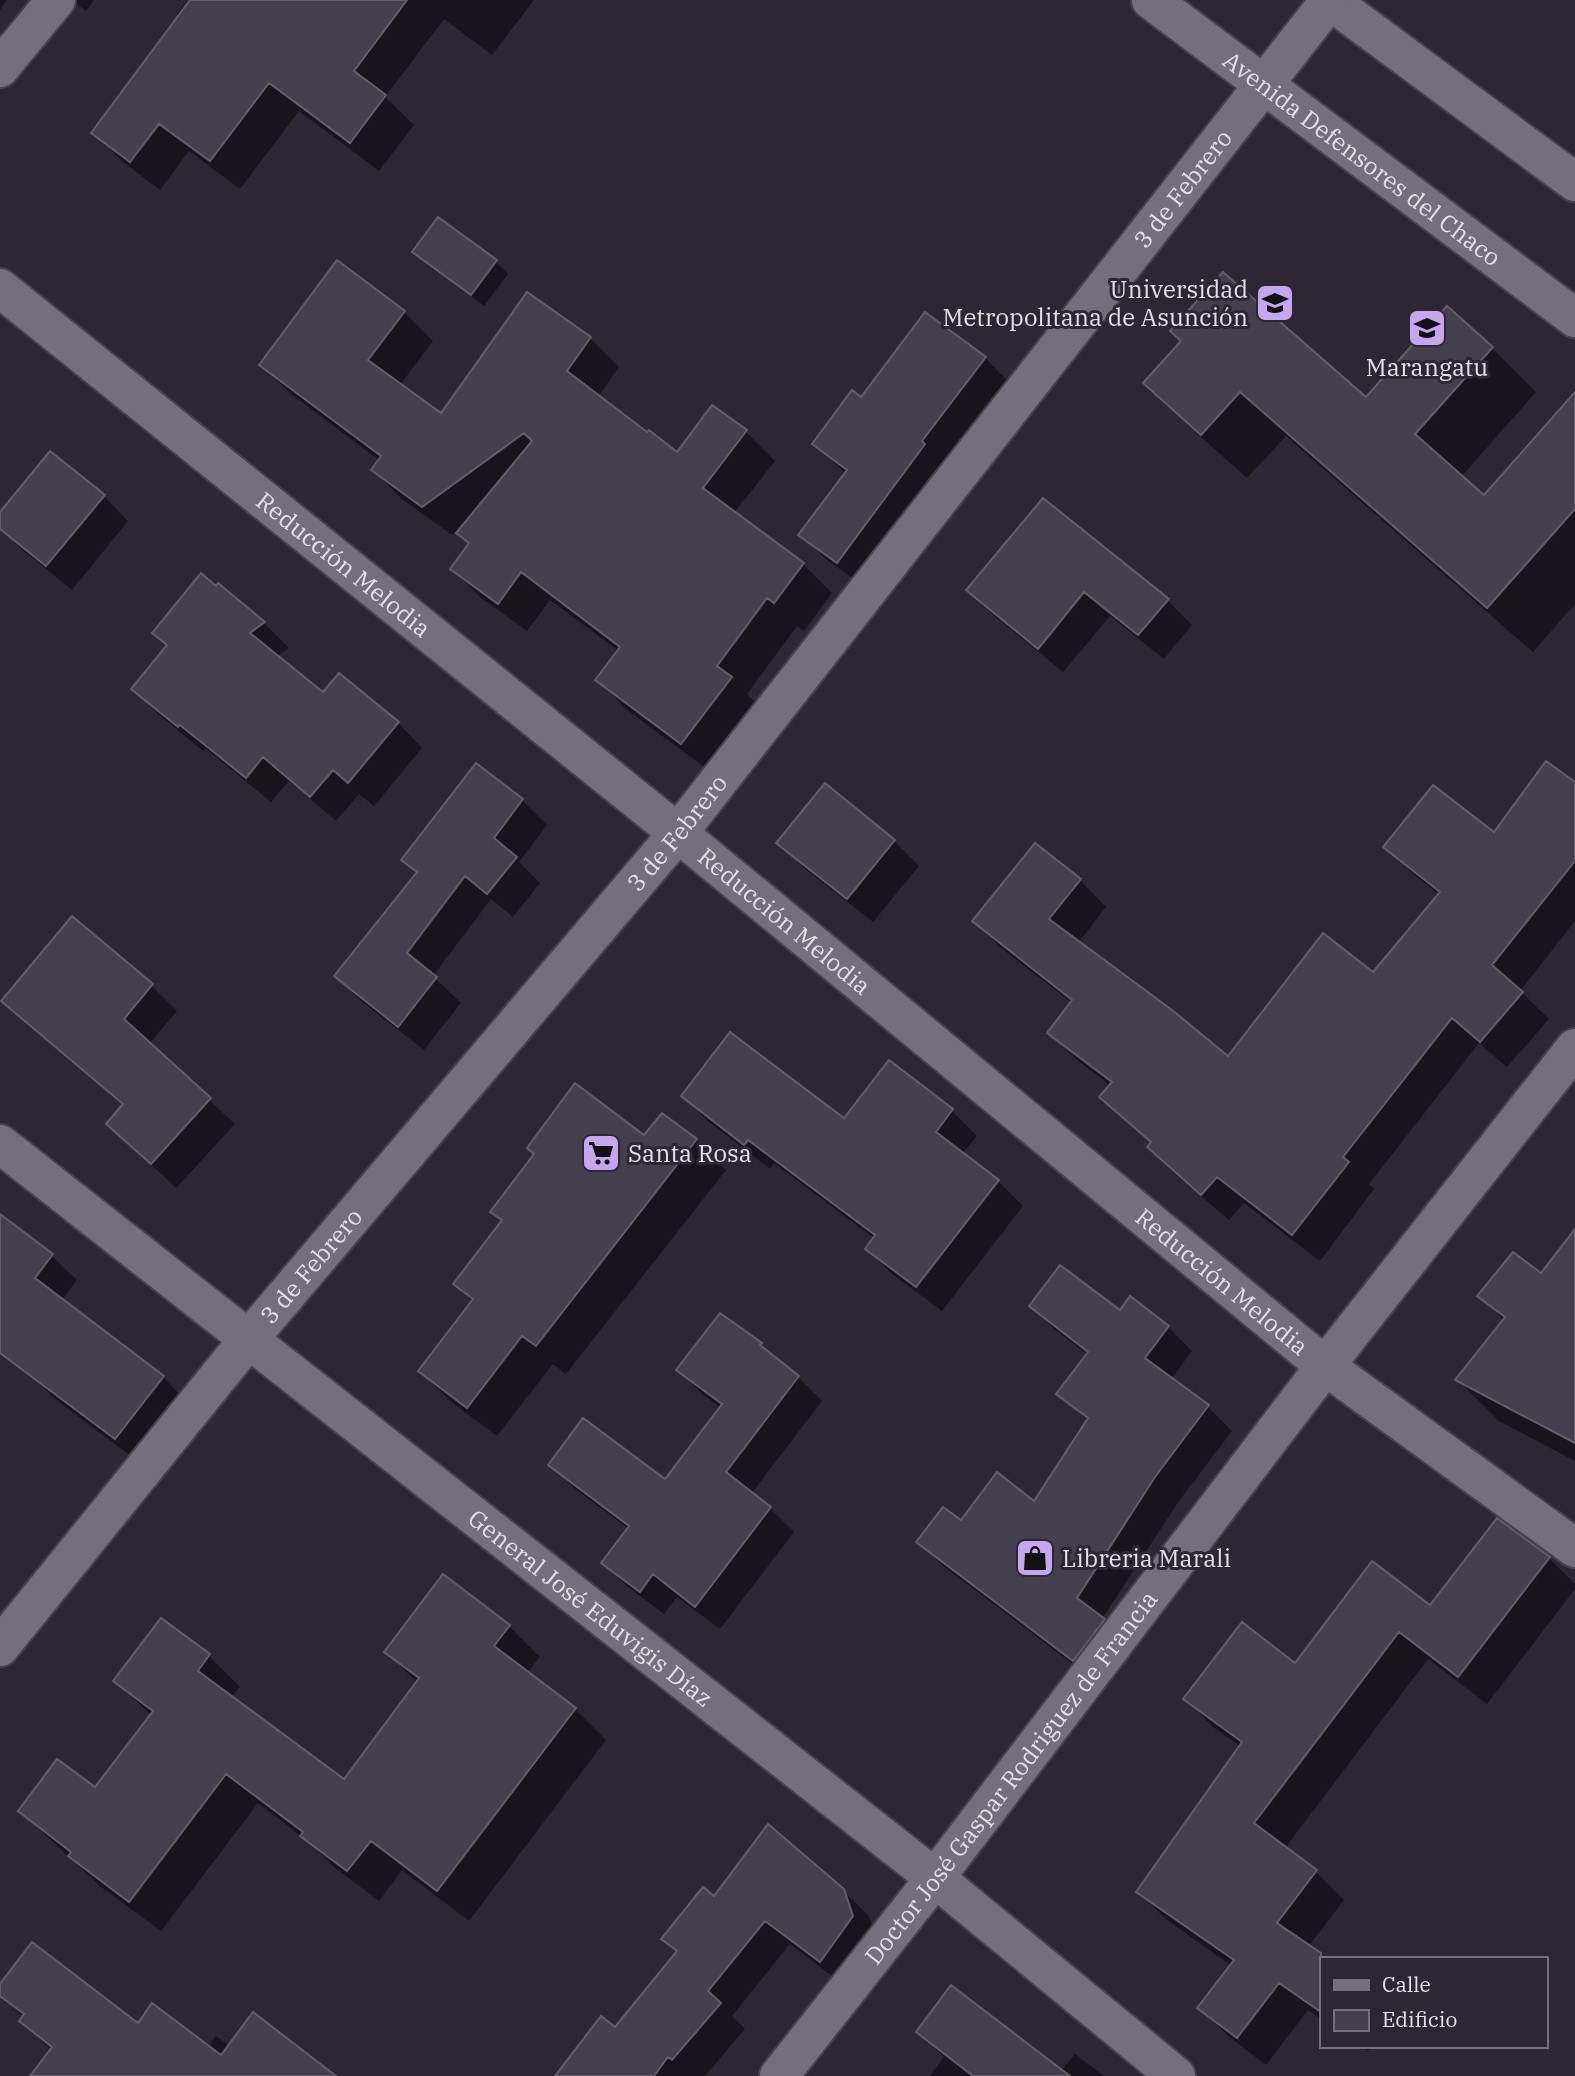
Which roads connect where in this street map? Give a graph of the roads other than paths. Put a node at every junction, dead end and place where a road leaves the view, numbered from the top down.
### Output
1 (56, 0) edge
2 (1151, 0) edge
3 (1329, 0) edge
4 (0, 68) edge
5 (1265, 85) junction
6 (1575, 182) edge
7 (0, 288) edge
8 (1575, 318) edge
9 (678, 833) junction
10 (1575, 1048) edge
11 (0, 1144) edge
12 (248, 1340) junction
13 (1325, 1366) junction
14 (1575, 1548) edge
15 (0, 1647) edge
16 (935, 1878) junction
17 (779, 2076) edge
18 (1176, 2076) edge

1 - 4 street
2 - 5 street, Avenida Defensores del Chaco
3 - 5 street, 3 de Febrero
3 - 6 street
5 - 8 street, Avenida Defensores del Chaco
5 - 9 street, 3 de Febrero
7 - 9 street, Reducción Melodia
9 - 12 street, 3 de Febrero
9 - 13 street, Reducción Melodia
10 - 13 street, Doctor José Gaspar Rodriguez de Francia
11 - 12 street, General José Eduvigis Díaz
12 - 15 street, 3 de Febrero
12 - 16 street, General José Eduvigis Díaz
13 - 14 street, Reducción Melodia
13 - 16 street, Doctor José Gaspar Rodriguez de Francia
16 - 17 street, Doctor José Gaspar Rodriguez de Francia
16 - 18 street, General José Eduvigis Díaz

